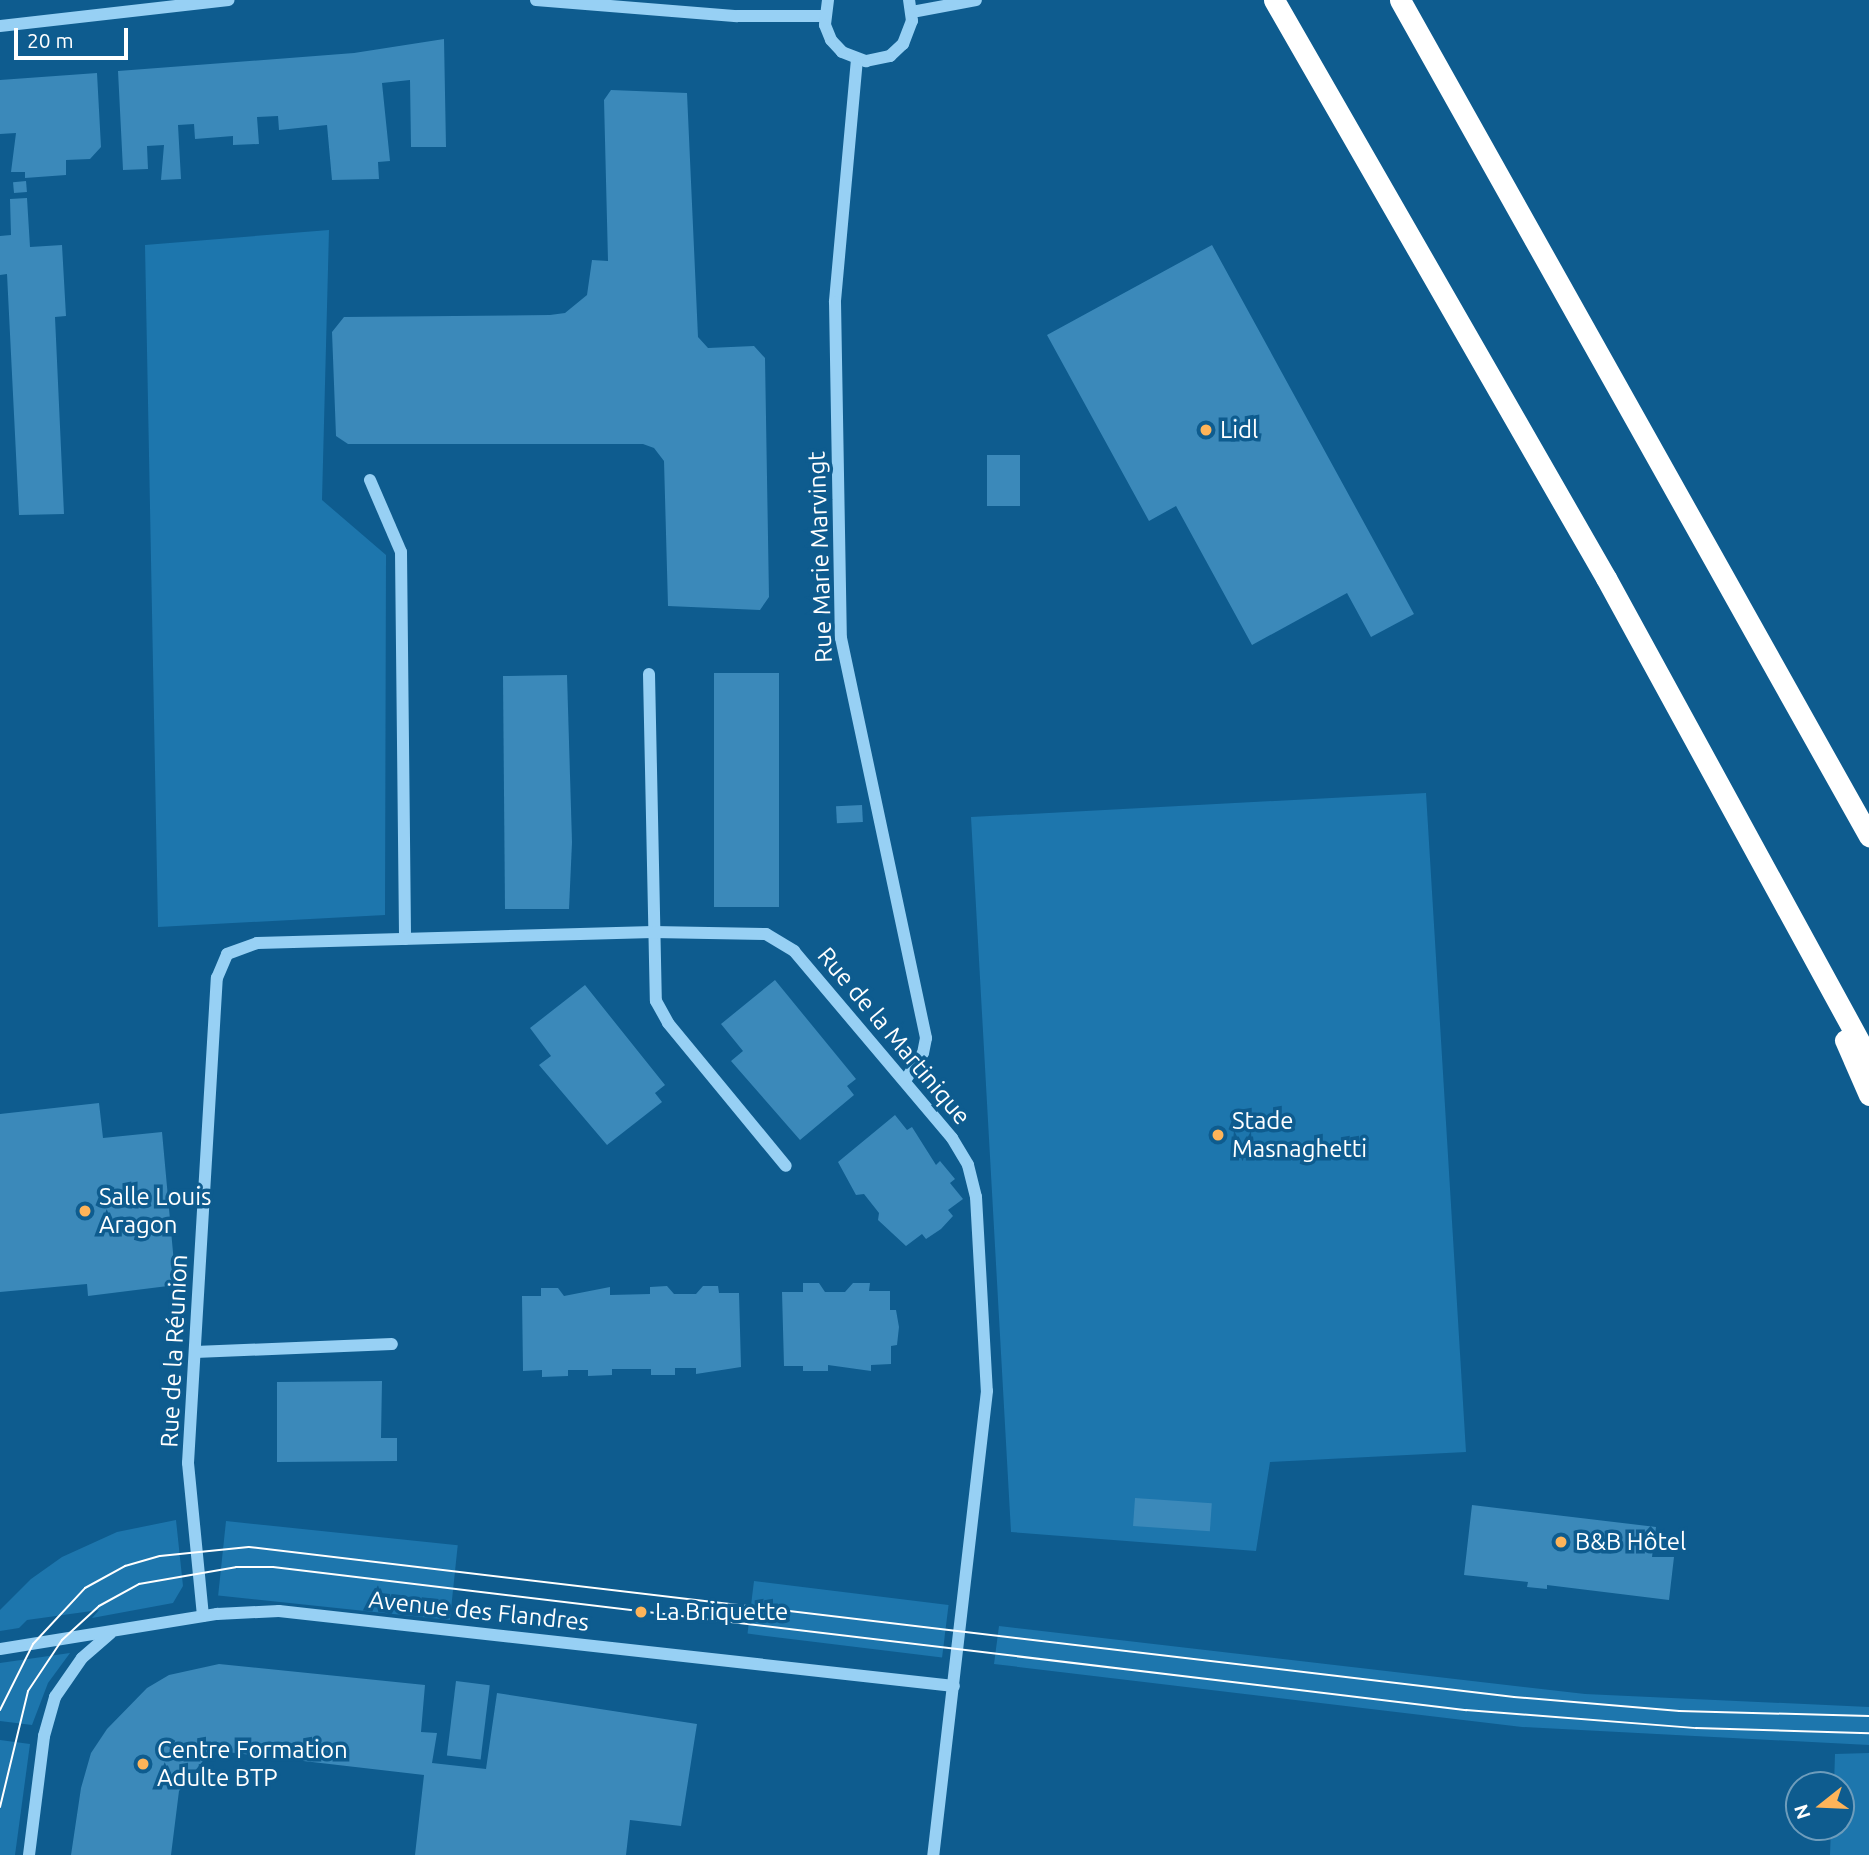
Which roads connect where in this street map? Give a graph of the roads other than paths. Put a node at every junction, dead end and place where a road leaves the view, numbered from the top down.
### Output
1 (229, 0) edge
2 (536, 0) edge
3 (828, 0) edge
4 (976, 0) edge
5 (1274, 0) edge
6 (1400, 0) edge
7 (911, 6) edge
8 (824, 16) junction
9 (0, 26) edge
10 (857, 59) junction
11 (370, 480) dead end
12 (649, 674) dead end
13 (1869, 836) edge
14 (1780, 893) junction
15 (653, 932) junction
16 (405, 939) junction
17 (257, 943) joint
18 (1869, 1059) edge
19 (905, 1081) junction
20 (1869, 1095) edge
21 (786, 1167) dead end
22 (391, 1344) dead end
23 (195, 1352) junction
24 (202, 1616) junction
25 (111, 1633) junction
26 (0, 1649) edge
27 (954, 1686) junction
28 (29, 1855) edge
29 (933, 1855) edge

1 - 9 street
2 - 8 street
3 - 8 street
4 - 7 street
5 - 14 highway
6 - 13 highway
7 - 10 street
8 - 10 street
10 - 19 street, Rue Marie Marvingt
11 - 16 street
12 - 15 street
14 - 18 highway
14 - 20 highway
15 - 16 street, Rue de la Martinique
15 - 19 street, Rue de la Martinique
15 - 21 street
16 - 17 street, Rue de la Martinique
17 - 23 street, Rue de la Réunion
19 - 27 street, Rue de la Martinique
22 - 23 street
23 - 24 street, Rue de la Réunion
24 - 25 street, Avenue des Flandres
24 - 27 street, Avenue des Flandres
25 - 26 street, Avenue des Flandres
25 - 28 street
27 - 29 street, Rue de la Martinique

